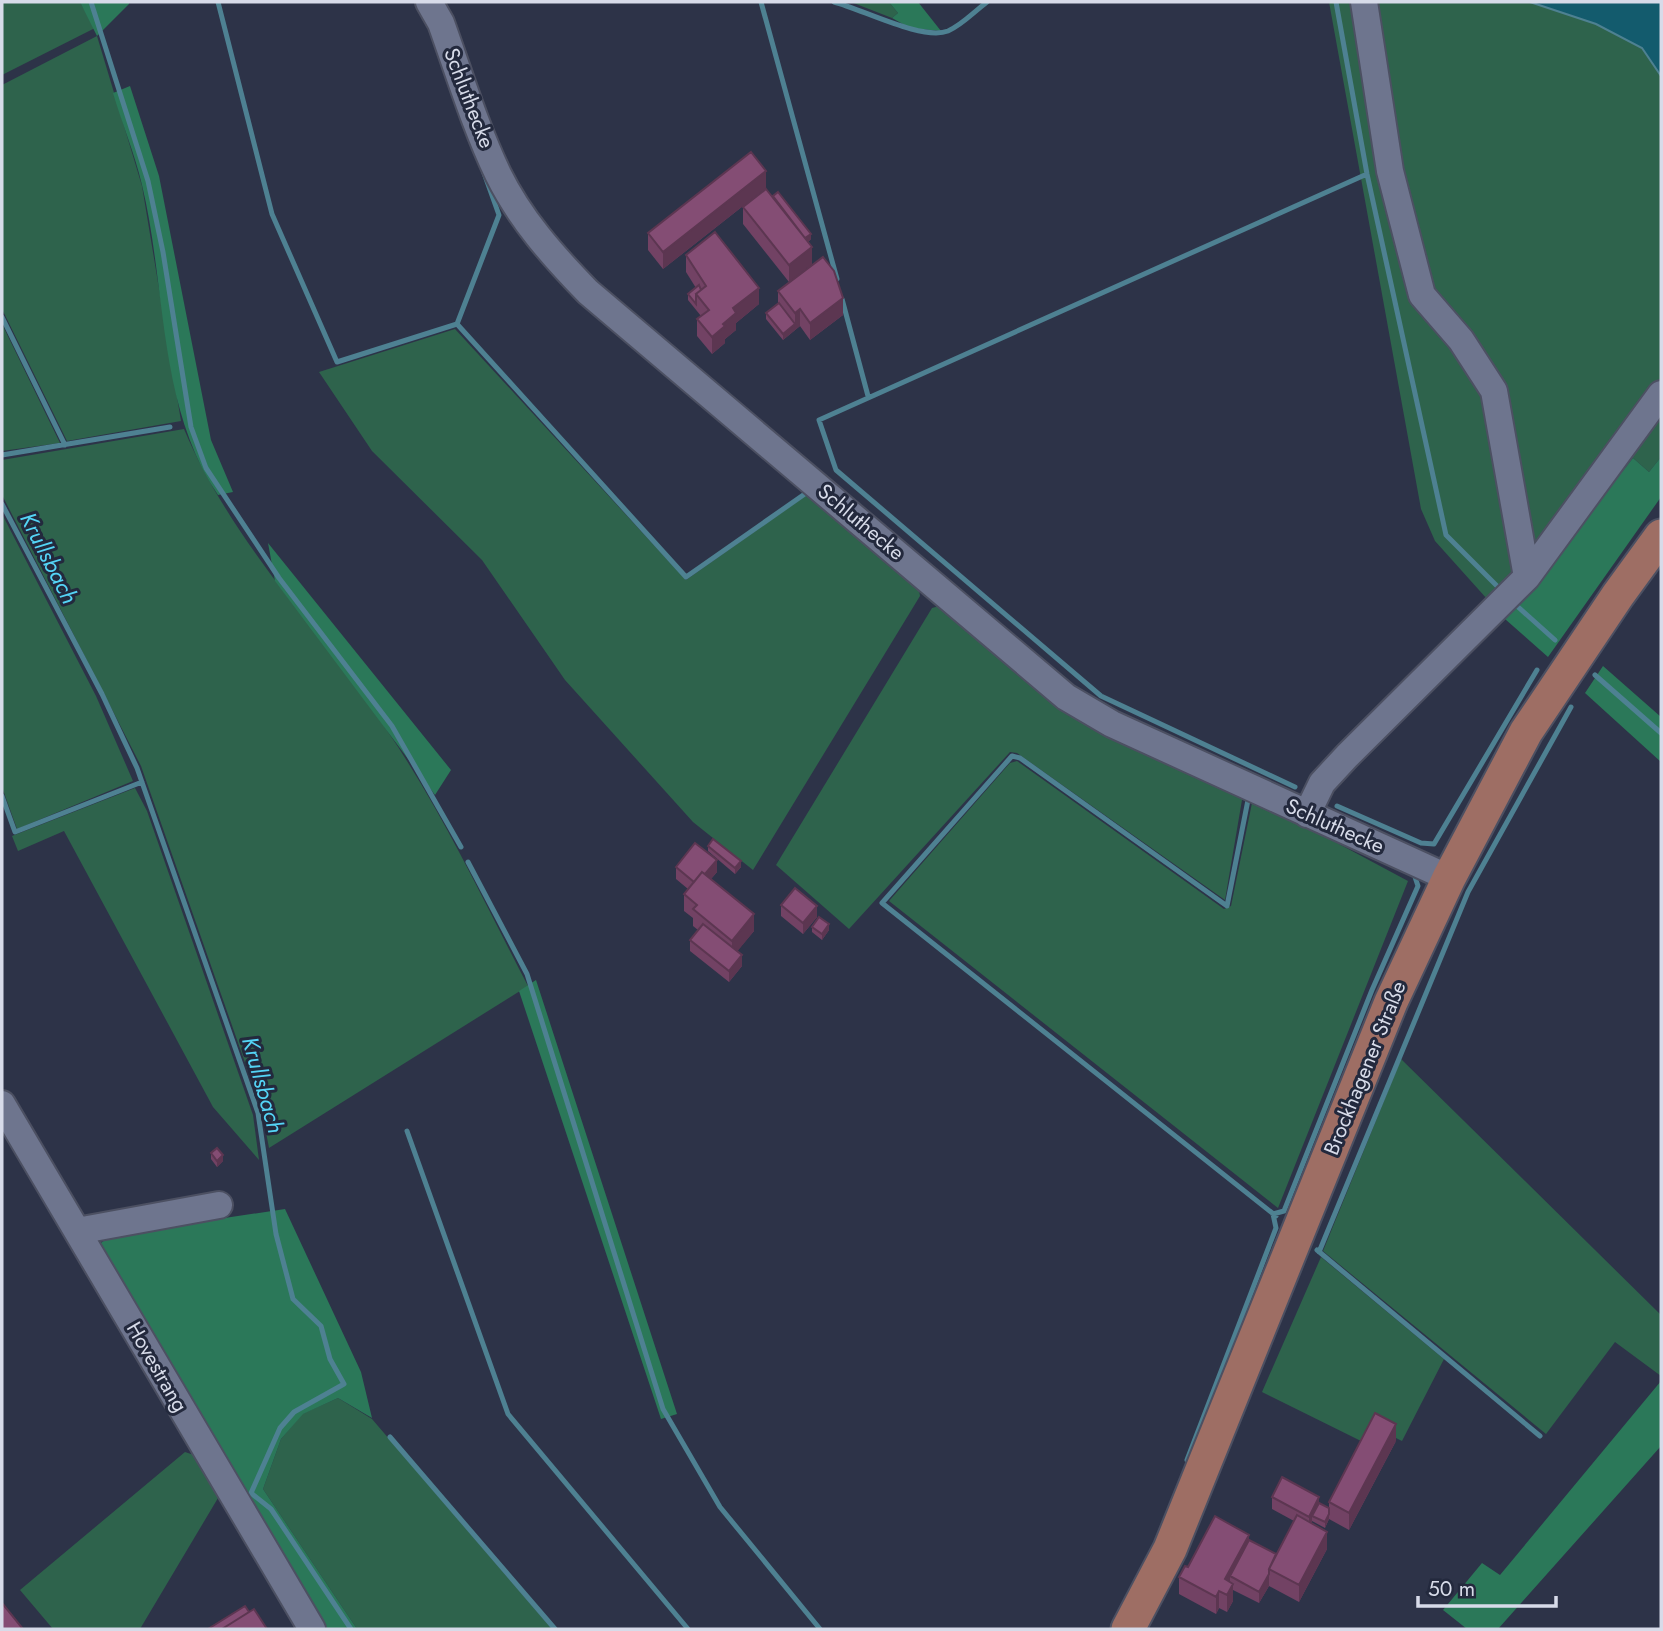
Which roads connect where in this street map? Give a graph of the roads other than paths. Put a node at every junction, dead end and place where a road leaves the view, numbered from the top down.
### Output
1 (429, 2) edge
2 (1364, 2) edge
3 (1661, 394) edge
4 (1661, 536) edge
5 (1528, 577) junction
6 (1307, 814) junction
7 (1449, 877) junction
8 (2, 1104) edge
9 (219, 1205) dead end
10 (78, 1231) junction
11 (312, 1629) edge
12 (1128, 1629) edge

1 - 6 street, Schluthecke
2 - 5 street
3 - 5 street
4 - 7 main road, Brockhagener Straße
5 - 6 street
6 - 7 street, Schluthecke
7 - 12 main road, Brockhagener Straße
8 - 10 street, Hovestrang
9 - 10 street
10 - 11 street, Hovestrang

